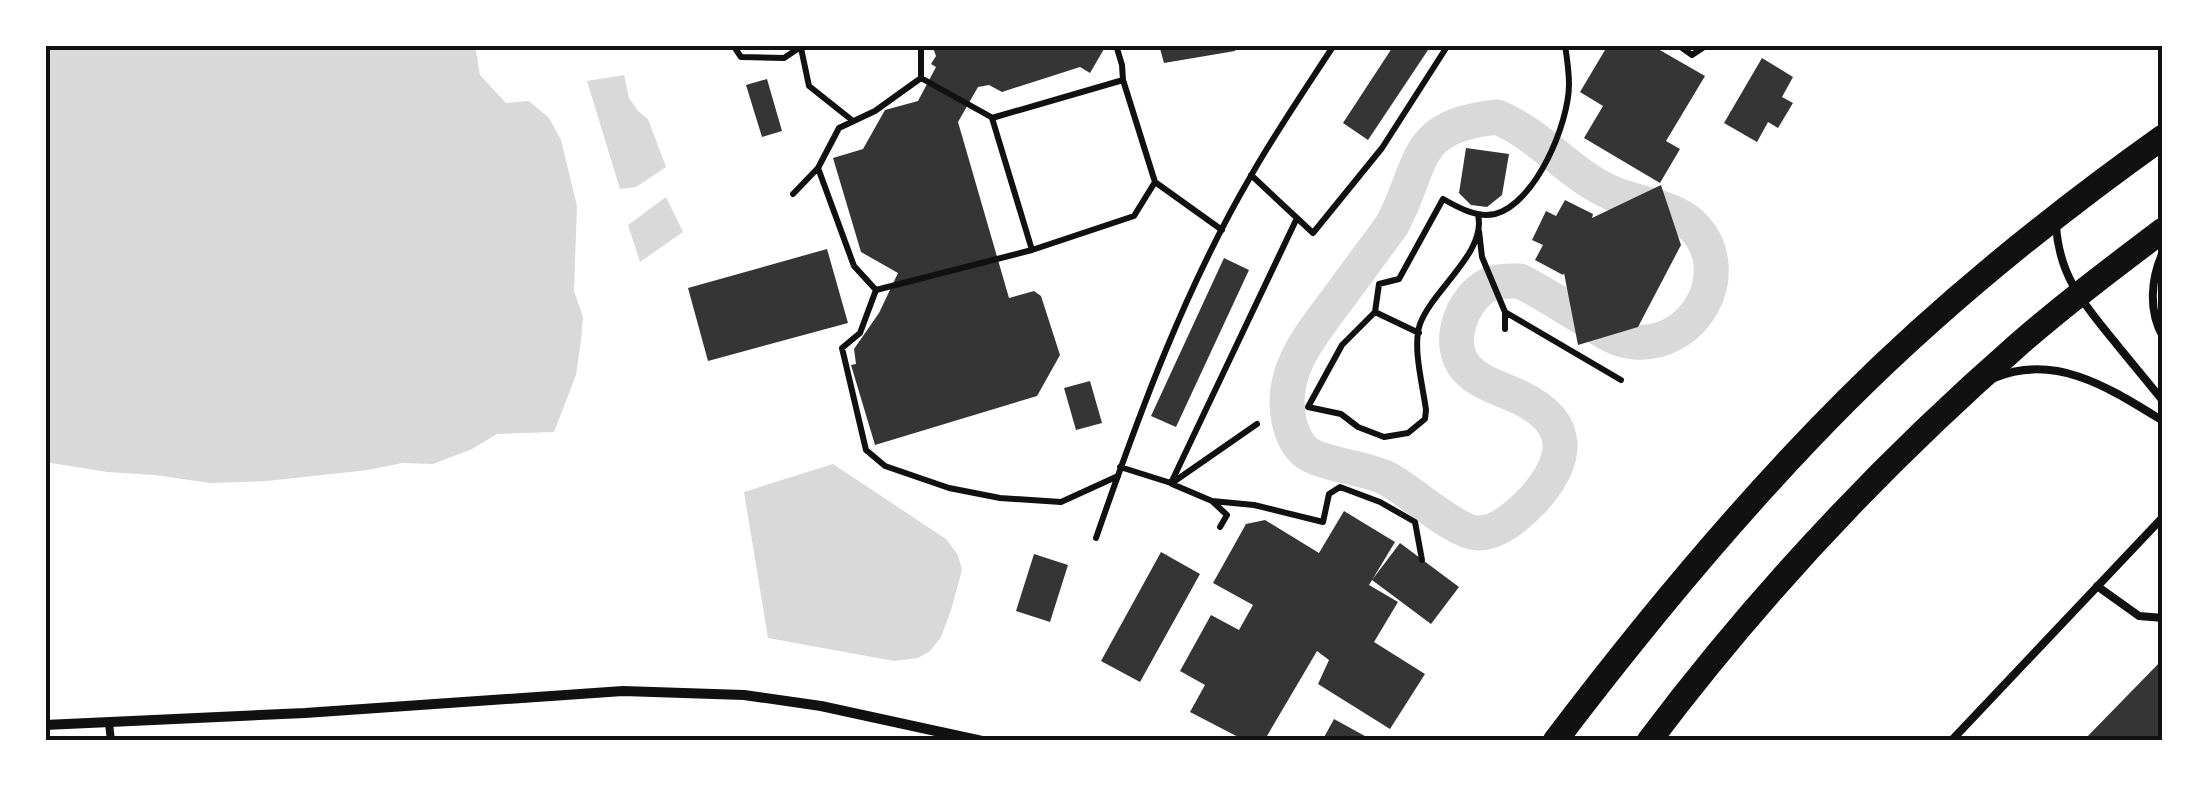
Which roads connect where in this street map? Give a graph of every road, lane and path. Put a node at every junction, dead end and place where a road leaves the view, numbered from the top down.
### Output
1 (733, 45) edge
2 (920, 45) edge
3 (1116, 45) edge
4 (1334, 45) edge
5 (1448, 45) edge
6 (1565, 45) edge
7 (1678, 45) edge
8 (1706, 45) edge
9 (802, 46) edge
10 (921, 78) junction
11 (1123, 80) junction
12 (992, 118) junction
13 (853, 122) junction
14 (2163, 137) edge
15 (818, 168) junction
16 (1251, 175) junction
17 (1155, 182) junction
18 (793, 194) dead end
19 (1478, 215) junction
20 (2056, 217) junction
21 (1297, 218) junction
22 (1222, 230) junction
23 (1478, 230) junction
24 (2163, 230) edge
25 (1032, 250) junction
26 (2163, 252) edge
27 (876, 290) junction
28 (2077, 296) junction
29 (1375, 312) junction
30 (1505, 312) junction
31 (1506, 329) dead end
32 (1418, 333) junction
33 (2163, 337) edge
34 (1621, 380) dead end
35 (1968, 390) junction
36 (2163, 401) edge
37 (2163, 421) edge
38 (1257, 424) dead end
39 (1119, 471) junction
40 (1171, 484) junction
41 (1212, 501) junction
42 (2163, 516) edge
43 (1220, 527) dead end
44 (1096, 538) dead end
45 (1422, 560) dead end
46 (2097, 586) junction
47 (2163, 618) edge
48 (110, 723) junction
49 (45, 726) edge
50 (111, 741) edge
51 (982, 741) edge
52 (1555, 741) edge
53 (1649, 741) edge
54 (1952, 741) edge

1 - 9 path
2 - 10 path
3 - 11 path
4 - 16 path
5 - 21 path
6 - 19 path
7 - 8 path
9 - 13 path
10 - 12 path
10 - 13 path
11 - 12 path
11 - 17 path
12 - 25 path
13 - 15 path
14 - 20 main road
15 - 18 path
15 - 27 path
16 - 21 path
16 - 22 path
17 - 22 path
17 - 25 path
19 - 23 path
19 - 29 path
20 - 28 lane
20 - 52 main road
21 - 40 path
22 - 39 path
23 - 30 path
23 - 32 path
24 - 28 main road
25 - 27 path
26 - 33 lane
27 - 39 path
28 - 35 main road
28 - 36 lane
29 - 32 path
29 - 32 path
30 - 31 path
30 - 34 path
35 - 37 lane
35 - 53 main road
38 - 40 path
39 - 40 path
39 - 44 path
40 - 41 path
41 - 43 path
41 - 45 path
42 - 46 lane
46 - 47 lane
46 - 54 lane
48 - 49 street
48 - 50 lane
48 - 51 street

